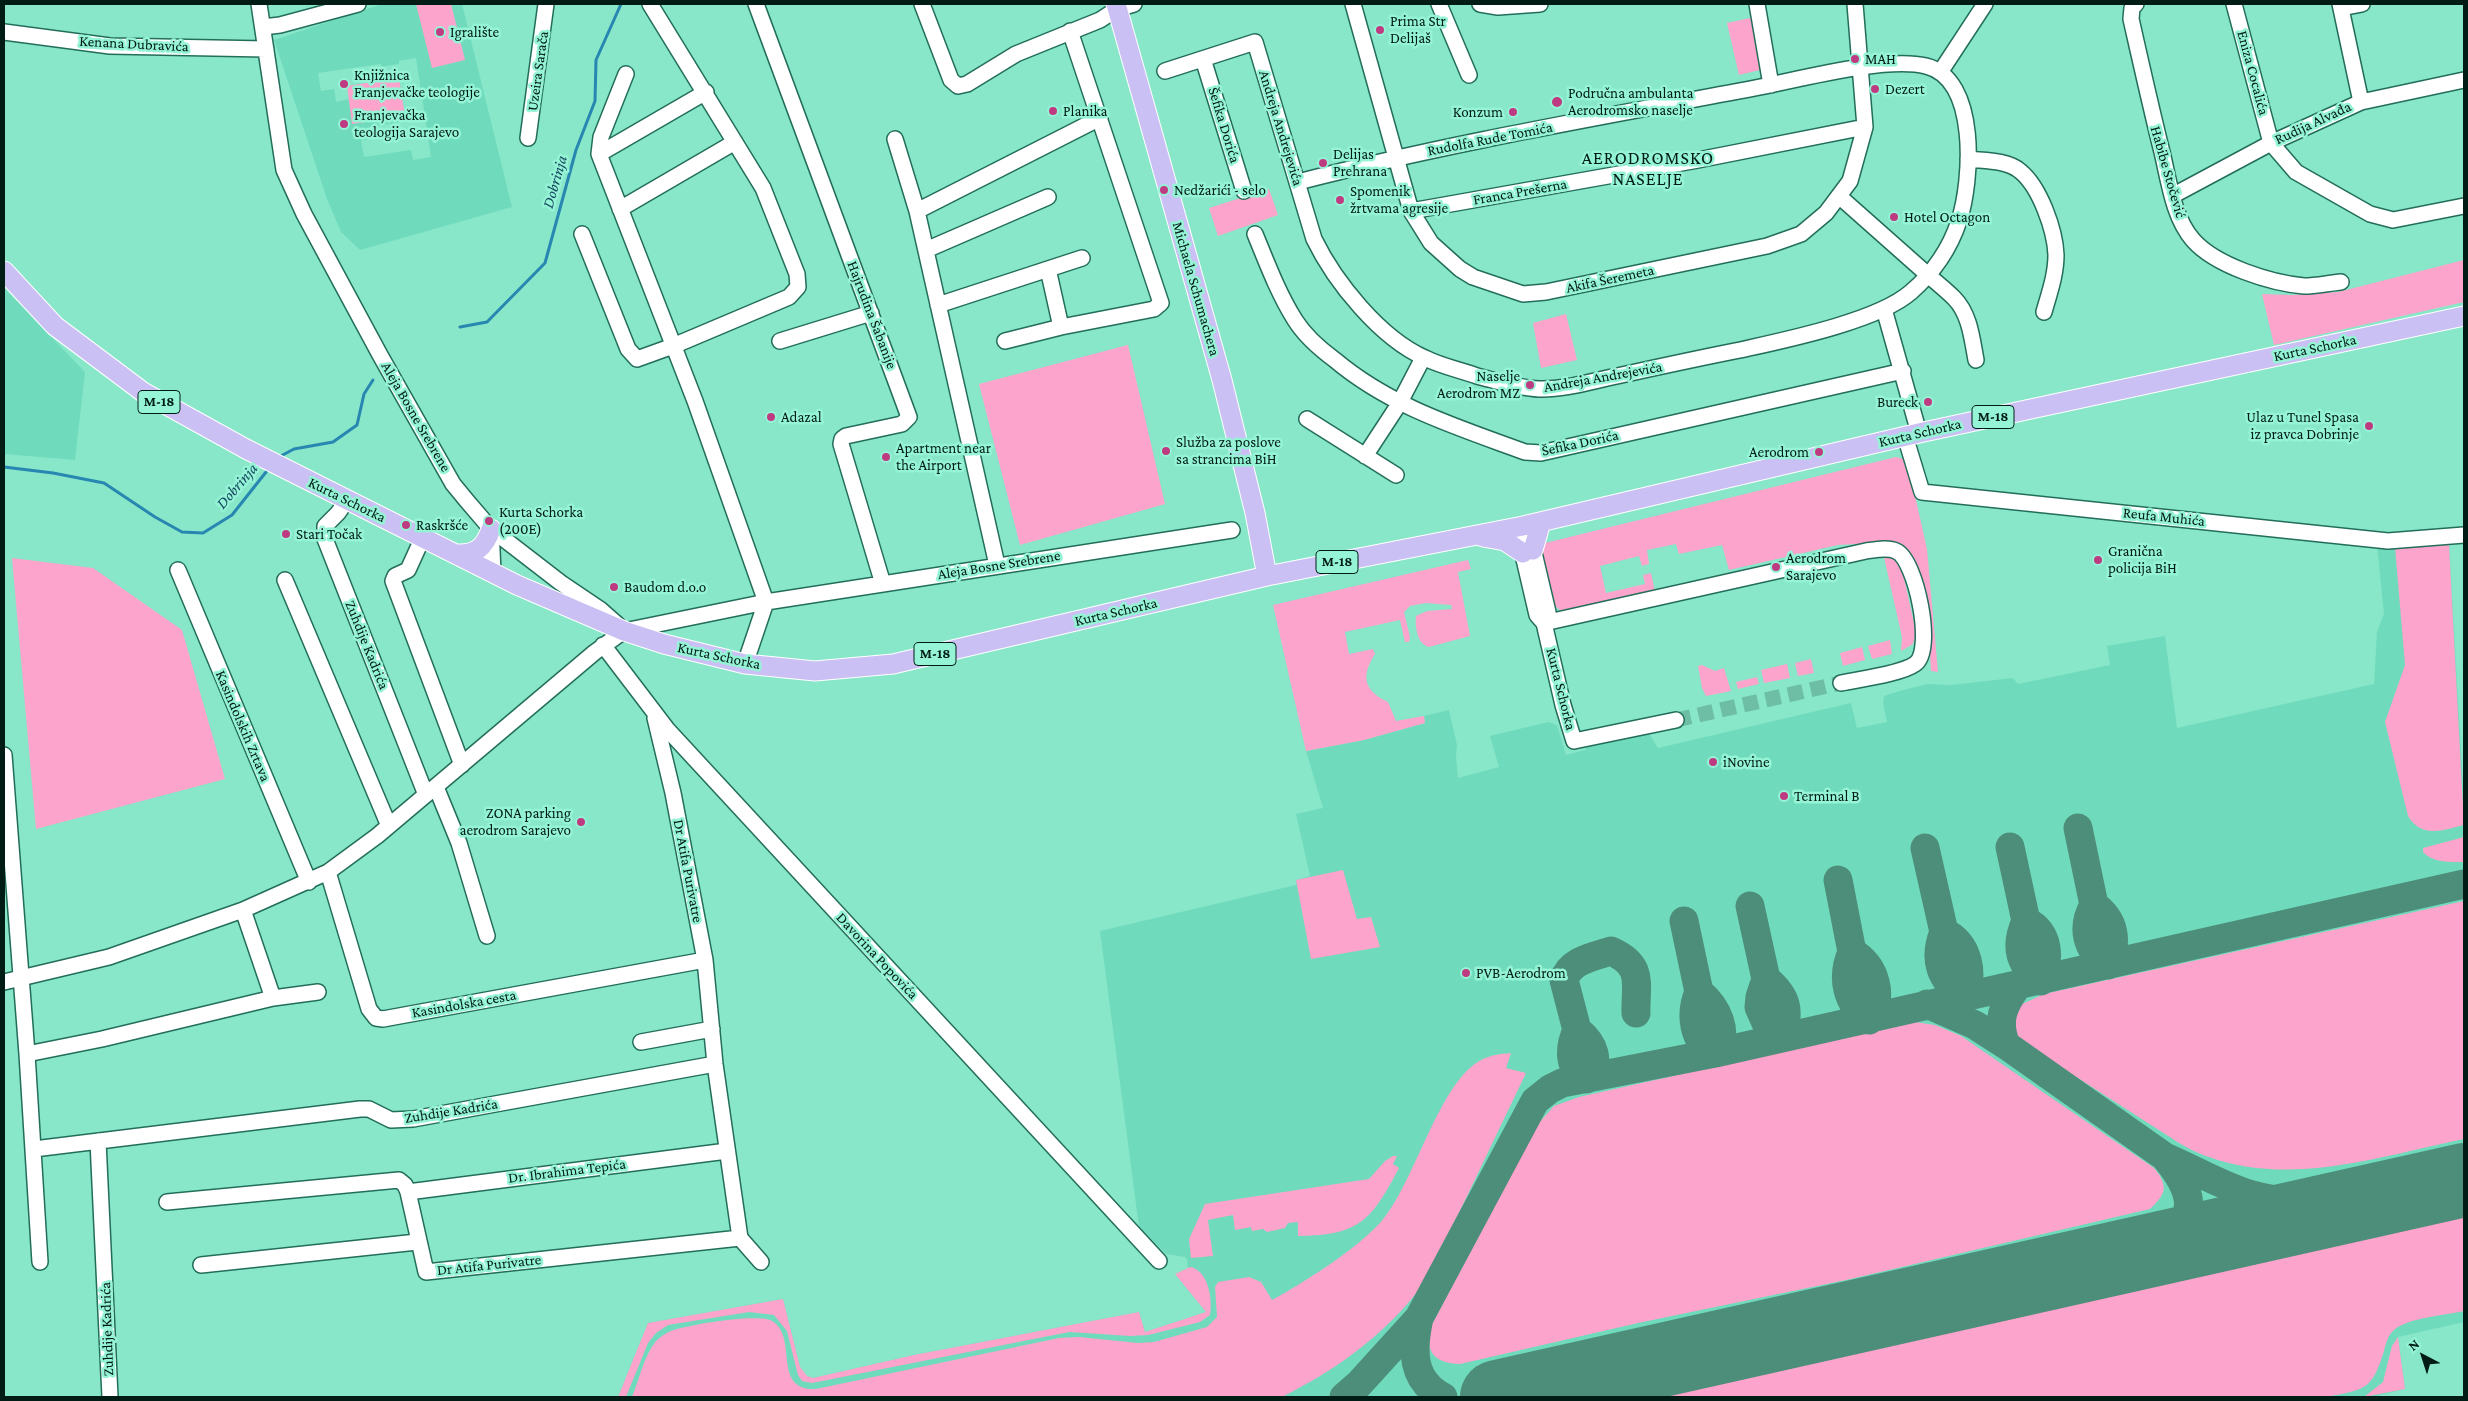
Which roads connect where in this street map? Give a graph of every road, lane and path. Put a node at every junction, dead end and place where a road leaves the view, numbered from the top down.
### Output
1 (259, 4) edge
2 (358, 4) edge
3 (546, 4) edge
4 (650, 4) edge
5 (756, 4) edge
6 (922, 4) edge
7 (1353, 4) edge
8 (1439, 4) edge
9 (1480, 4) edge
10 (1540, 4) edge
11 (1757, 4) edge
12 (1855, 4) edge
13 (1985, 4) edge
14 (2136, 4) edge
15 (2234, 4) edge
16 (2362, 4) edge
17 (1122, 5) edge
18 (2341, 6) edge
19 (262, 26) junction
20 (1070, 31) junction
21 (4, 32) edge
22 (266, 48) junction
23 (1203, 59) junction
24 (1860, 68) junction
25 (1165, 71) dead end
26 (1941, 71) junction
27 (626, 74) dead end
28 (1469, 75) dead end
29 (2464, 80) edge
30 (1772, 85) junction
31 (706, 92) junction
32 (2361, 102) junction
33 (1100, 118) junction
34 (1865, 127) junction
35 (528, 138) dead end
36 (895, 138) dead end
37 (735, 142) junction
38 (2271, 143) junction
39 (599, 154) junction
40 (1394, 157) junction
41 (1968, 159) junction
42 (1298, 182) junction
43 (1244, 191) dead end
44 (2172, 196) junction
45 (1048, 197) dead end
46 (1840, 197) junction
47 (2464, 206) edge
48 (620, 209) junction
49 (918, 211) junction
50 (1412, 213) junction
51 (582, 234) dead end
52 (1255, 234) dead end
53 (926, 250) junction
54 (1082, 258) dead end
55 (1048, 269) junction
56 (4, 271) edge
57 (1928, 274) junction
58 (2341, 282) dead end
59 (938, 305) junction
60 (1884, 309) junction
61 (2044, 312) dead end
62 (871, 313) junction
63 (2464, 316) edge
64 (1061, 326) junction
65 (780, 340) dead end
66 (1005, 341) dead end
67 (673, 346) junction
68 (1424, 358) junction
69 (1976, 360) dead end
70 (1904, 371) junction
71 (1399, 404) junction
72 (1307, 419) dead end
73 (1912, 434) junction
74 (1365, 456) junction
75 (1396, 475) dead end
76 (347, 500) junction
77 (1532, 524) junction
78 (491, 530) junction
79 (1232, 530) dead end
80 (2464, 535) edge
81 (1474, 536) junction
82 (423, 537) junction
83 (1528, 551) junction
84 (457, 554) junction
85 (997, 565) junction
86 (178, 570) dead end
87 (493, 572) junction
88 (1267, 576) junction
89 (285, 580) dead end
90 (884, 584) junction
91 (766, 602) junction
92 (1544, 623) junction
93 (624, 631) junction
94 (603, 645) junction
95 (745, 664) junction
96 (1841, 684) tunnel mouth
97 (654, 714) junction
98 (1676, 720) tunnel mouth
99 (4, 755) edge
100 (462, 765) junction
101 (431, 791) junction
102 (389, 826) junction
103 (328, 872) junction
104 (309, 882) junction
105 (243, 910) junction
106 (487, 936) dead end
107 (705, 960) junction
108 (21, 978) junction
109 (4, 982) edge
110 (318, 992) dead end
111 (273, 998) junction
112 (712, 1029) junction
113 (641, 1042) dead end
114 (28, 1054) junction
115 (715, 1064) junction
116 (98, 1141) junction
117 (34, 1149) junction
118 (727, 1151) junction
119 (408, 1192) junction
120 (167, 1202) dead end
121 (740, 1238) junction
122 (417, 1242) junction
123 (1159, 1261) dead end
124 (40, 1262) dead end
125 (761, 1262) dead end
126 (201, 1265) dead end
127 (110, 1397) edge

1 - 19 street, Aleja Bosne Srebrene
2 - 19 street
3 - 35 street, Uzeira Sarača
4 - 31 street
5 - 62 street, Hajrudina Šabanije
6 - 20 street
7 - 40 street, Akifa Šeremeta
8 - 28 street
9 - 10 street
11 - 30 street
12 - 24 street, Akifa Šeremeta
13 - 26 street
14 - 44 street, Habibe Stočević
15 - 38 street, Eniza Cocalića
16 - 18 street
17 - 20 street
17 - 88 main road, Michaela Schumachera
18 - 32 street
19 - 22 street, Aleja Bosne Srebrene
20 - 33 street
21 - 22 street, Kenana Dubravića
22 - 78 street, Aleja Bosne Srebrene
23 - 25 street, Andreja Andrejevića
23 - 42 street, Andreja Andrejevića
23 - 43 street, Šefika Dorića
24 - 26 street
24 - 30 street, Rudolfa Rude Tomića
24 - 34 street, Akifa Šeremeta
26 - 41 street, Andreja Andrejevića
27 - 39 street
29 - 32 street, Rudija Alvađa
30 - 40 street, Rudolfa Rude Tomića
31 - 37 street
31 - 39 street
32 - 38 street, Rudija Alvađa
33 - 49 street
33 - 64 street
34 - 46 street, Akifa Šeremeta
34 - 50 street, Franca Prešerna
36 - 49 street
37 - 48 street
37 - 67 street
38 - 44 street, Rudija Alvađa
38 - 47 street
39 - 48 street
40 - 42 street, Rudolfa Rude Tomića
40 - 50 street, Akifa Šeremeta
41 - 57 street, Andreja Andrejevića
41 - 61 street
42 - 68 street, Andreja Andrejevića
44 - 58 street, Habibe Stočević
45 - 53 street
46 - 50 street, Akifa Šeremeta
46 - 57 street
48 - 67 street
49 - 53 street
51 - 67 street
52 - 71 street, Šefika Dorića
53 - 59 street
54 - 55 street
55 - 59 street
55 - 64 street
56 - 76 main road, Kurta Schorka / M-18
57 - 60 street, Andreja Andrejevića
57 - 69 street
59 - 85 street
60 - 68 street, Andreja Andrejevića
60 - 70 street
62 - 65 street
62 - 90 street, Hajrudina Šabanije
63 - 73 main road, Kurta Schorka / M-18
64 - 66 street
67 - 91 street
68 - 71 street
70 - 71 street, Šefika Dorića
70 - 73 street
71 - 74 street
72 - 74 street
73 - 77 main road, Kurta Schorka / M-18
73 - 80 street, Reufa Muhića
74 - 75 street
76 - 82 main road, Kurta Schorka / M-18
76 - 101 street, Zuhdije Kadrića
77 - 81 main road, Kurta Schorka / M-18
77 - 83 main road
78 - 84 main road
78 - 87 street
78 - 93 street, Aleja Bosne Srebrene
79 - 85 street, Aleja Bosne Srebrene
81 - 83 main road
81 - 88 main road, Kurta Schorka / M-18
82 - 84 main road, Kurta Schorka / M-18
82 - 100 street
83 - 92 street, Kurta Schorka
84 - 87 main road, Kurta Schorka / M-18
85 - 90 street, Aleja Bosne Srebrene
86 - 104 street, Kasindolskih Zrtava
87 - 93 main road, Kurta Schorka / M-18
88 - 95 main road, Kurta Schorka / M-18
89 - 102 street
90 - 91 street, Aleja Bosne Srebrene
91 - 93 street, Aleja Bosne Srebrene
91 - 95 street
92 - 96 street
92 - 98 street, Kurta Schorka
93 - 94 street
93 - 95 main road, Kurta Schorka / M-18
94 - 97 street, Davorina Popovića
94 - 100 street
97 - 107 street, Dr Atifa Purivatre
97 - 123 street, Davorina Popovića
99 - 108 street
100 - 101 street
101 - 102 street
101 - 106 street, Zuhdije Kadrića
102 - 103 street
103 - 104 street
103 - 107 street, Kasindolska cesta
104 - 105 street
105 - 108 street
105 - 111 street
107 - 112 street, Dr Atifa Purivatre
108 - 109 street
108 - 114 street
110 - 111 street
111 - 114 street
112 - 113 street
112 - 115 street, Dr Atifa Purivatre
114 - 117 street
115 - 116 street, Zuhdije Kadrića
115 - 118 street, Dr Atifa Purivatre
116 - 117 street, Zuhdije Kadrića
116 - 127 street, Zuhdije Kadrića
117 - 124 street
118 - 119 street, Dr. Ibrahima Tepića
118 - 121 street, Dr Atifa Purivatre
119 - 120 street
119 - 122 street
121 - 122 street, Dr Atifa Purivatre
121 - 125 street
122 - 126 street

